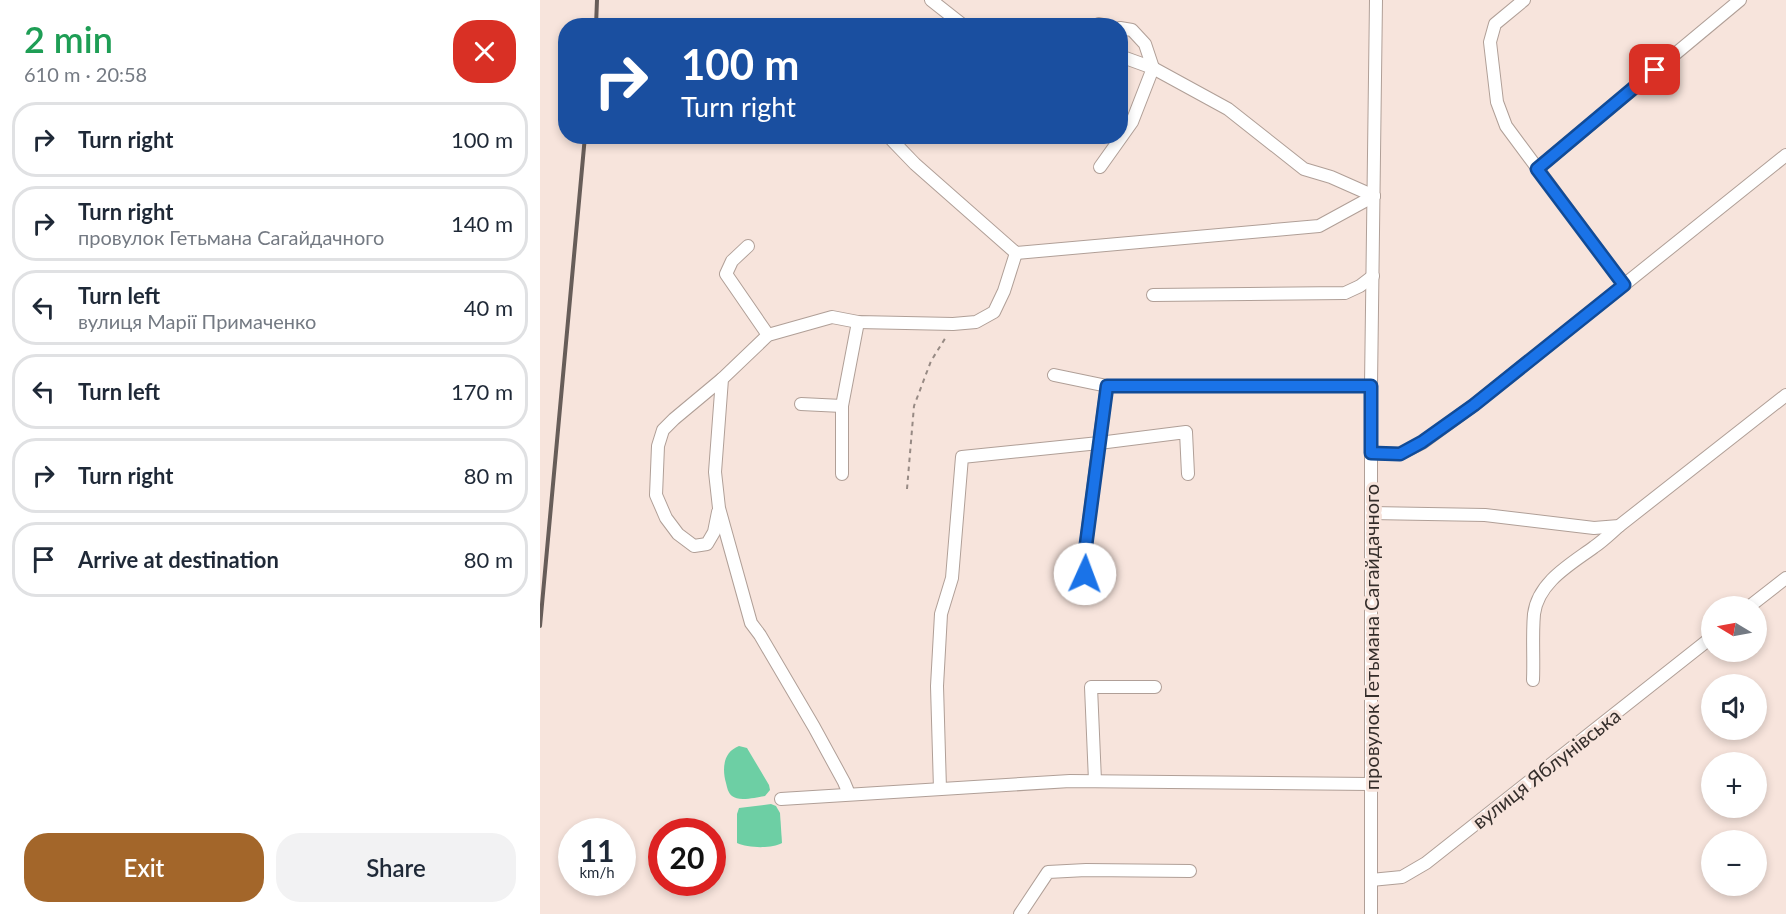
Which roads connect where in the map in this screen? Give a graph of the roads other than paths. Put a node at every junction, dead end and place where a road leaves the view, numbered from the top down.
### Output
1 (932, 0) edge
2 (1376, 0) edge
3 (1524, 0) edge
4 (1740, 0) edge
5 (954, 18) edge
6 (1128, 29) edge
7 (1128, 59) edge
8 (1153, 68) junction
9 (1128, 128) edge
10 (896, 144) edge
11 (1117, 144) edge
12 (1786, 155) edge
13 (1101, 167) dead end
14 (1537, 169) junction
15 (1374, 196) junction
16 (748, 246) dead end
17 (1016, 253) junction
18 (1373, 276) junction
19 (1624, 285) junction
20 (1153, 295) dead end
21 (858, 322) junction
22 (768, 335) junction
23 (1054, 375) dead end
24 (722, 379) junction
25 (1107, 386) junction
26 (1371, 386) junction
27 (1786, 395) edge
28 (801, 404) dead end
29 (842, 406) junction
30 (1099, 443) junction
31 (1371, 453) junction
32 (842, 474) dead end
33 (1188, 474) dead end
34 (719, 508) junction
35 (1371, 513) junction
36 (1619, 526) junction
37 (1786, 578) edge
38 (1085, 596) dead end
39 (1763, 596) edge
40 (1701, 646) edge
41 (1533, 680) dead end
42 (1155, 687) dead end
43 (1095, 781) junction
44 (1370, 784) junction
45 (940, 789) junction
46 (849, 794) junction
47 (781, 799) dead end
48 (1190, 871) dead end
49 (1371, 880) junction
50 (1020, 914) edge
51 (1371, 914) edge

1 - 5 street
2 - 15 street, провулок Гетьмана Сагайдачного
3 - 14 street
4 - 14 street
6 - 8 street
7 - 8 street
8 - 9 street
8 - 15 street
10 - 17 street
11 - 13 street
12 - 19 street
14 - 19 street
15 - 17 street
15 - 18 street, провулок Гетьмана Сагайдачного
16 - 22 street
17 - 21 street
18 - 20 street
18 - 26 street, провулок Гетьмана Сагайдачного
19 - 31 street
21 - 22 street
21 - 29 street
22 - 24 street
23 - 25 street
24 - 34 street
24 - 34 street
25 - 26 street
25 - 30 street
26 - 31 street, провулок Гетьмана Сагайдачного
27 - 36 street
28 - 29 street
29 - 32 street
30 - 33 street
30 - 38 street
30 - 45 street
31 - 35 street, провулок Гетьмана Сагайдачного
34 - 46 street
35 - 36 street
35 - 44 street, провулок Гетьмана Сагайдачного
36 - 41 street
37 - 39 street
40 - 49 street, вулиця Яблунівська
42 - 43 street
43 - 44 street
43 - 45 street
44 - 49 street, провулок Гетьмана Сагайдачного
45 - 46 street
46 - 47 street
48 - 50 street
49 - 51 street, провулок Гетьмана Сагайдачного

